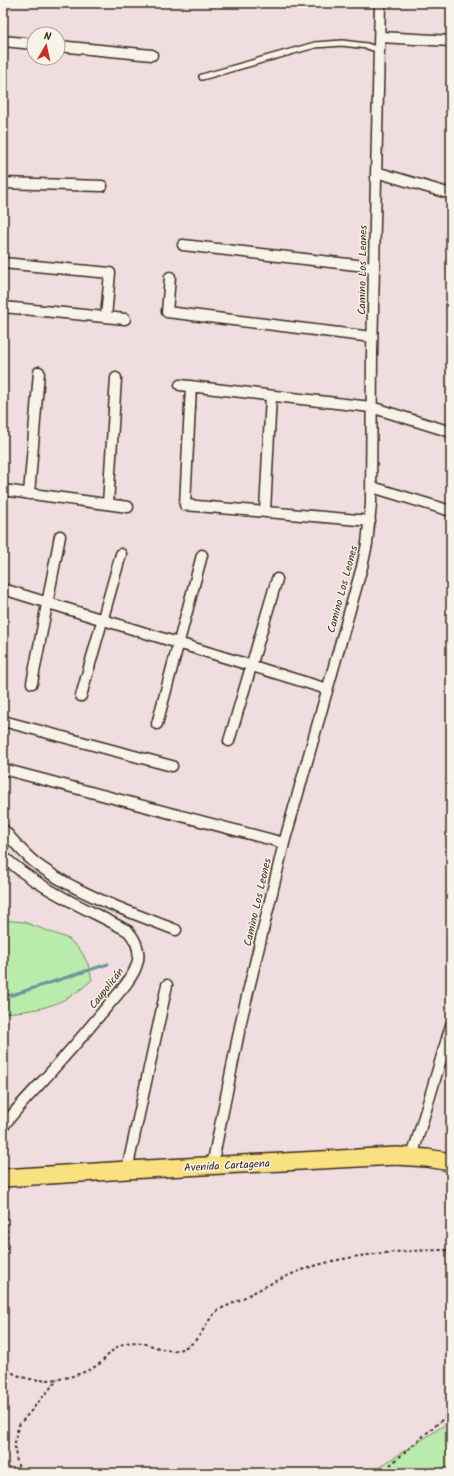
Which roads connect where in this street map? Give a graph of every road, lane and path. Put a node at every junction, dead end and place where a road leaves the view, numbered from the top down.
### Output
1 (380, 3) edge
2 (380, 37) junction
3 (3, 41) edge
4 (451, 41) edge
5 (26, 43) edge
6 (66, 47) edge
7 (379, 50) junction
8 (152, 55) dead end
9 (202, 77) dead end
10 (376, 172) junction
11 (3, 183) edge
12 (102, 186) dead end
13 (451, 194) edge
14 (183, 245) dead end
15 (3, 263) edge
16 (374, 267) junction
17 (170, 277) dead end
18 (3, 307) edge
19 (106, 317) junction
20 (125, 319) dead end
21 (372, 337) junction
22 (39, 372) dead end
23 (116, 378) dead end
24 (271, 396) junction
25 (371, 407) junction
26 (451, 432) edge
27 (372, 487) junction
28 (3, 490) edge
29 (29, 494) junction
30 (108, 504) junction
31 (128, 507) dead end
32 (451, 511) edge
33 (265, 512) junction
34 (370, 521) junction
35 (60, 536) dead end
36 (121, 554) dead end
37 (202, 555) dead end
38 (277, 579) dead end
39 (3, 589) edge
40 (48, 602) junction
41 (102, 619) junction
42 (178, 643) junction
43 (252, 666) junction
44 (32, 683) dead end
45 (327, 689) junction
46 (81, 696) dead end
47 (3, 721) edge
48 (157, 724) dead end
49 (229, 741) dead end
50 (172, 766) dead end
51 (3, 769) edge
52 (3, 829) edge
53 (284, 843) junction
54 (3, 856) edge
55 (176, 930) dead end
56 (167, 985) dead end
57 (451, 1025) edge
58 (3, 1128) edge
59 (412, 1157) junction
60 (451, 1162) edge
61 (212, 1166) junction
62 (127, 1170) junction
63 (3, 1182) edge
64 (451, 1250) edge
65 (3, 1286) edge
66 (3, 1364) edge
67 (58, 1379) junction
68 (451, 1412) edge
69 (20, 1473) edge
70 (381, 1473) edge

1 - 2 street, Camino Los Leones
2 - 4 street
2 - 7 street, Camino Los Leones
3 - 5 street
6 - 8 street
7 - 9 lane
7 - 10 street, Camino Los Leones
10 - 13 street
10 - 16 street, Camino Los Leones
11 - 12 street
14 - 16 street
15 - 19 street
16 - 21 street, Camino Los Leones
17 - 21 street
18 - 19 street
19 - 20 street
21 - 25 street, Camino Los Leones
22 - 29 street
23 - 30 street
24 - 25 street
24 - 33 street
24 - 33 street
25 - 26 street
25 - 27 street, Camino Los Leones
27 - 32 street
27 - 34 street, Camino Los Leones
28 - 29 street
29 - 30 street
30 - 31 street
33 - 34 street
34 - 45 street, Camino Los Leones
35 - 40 street
36 - 41 street
37 - 42 street
38 - 43 street
39 - 40 street
40 - 41 street
40 - 44 street
41 - 42 street
41 - 46 street
42 - 43 street
42 - 48 street
43 - 45 street
43 - 49 street
45 - 53 street, Camino Los Leones
47 - 50 street
51 - 53 street
52 - 55 street
53 - 61 street, Camino Los Leones
54 - 58 street, Caupolicán
56 - 62 street
57 - 59 street
59 - 60 main road, Avenida Cartagena
59 - 61 main road, Avenida Cartagena
61 - 62 main road, Avenida Cartagena
62 - 63 main road, Avenida Cartagena
63 - 65 path
64 - 67 path
66 - 67 path
67 - 69 path
68 - 70 path

